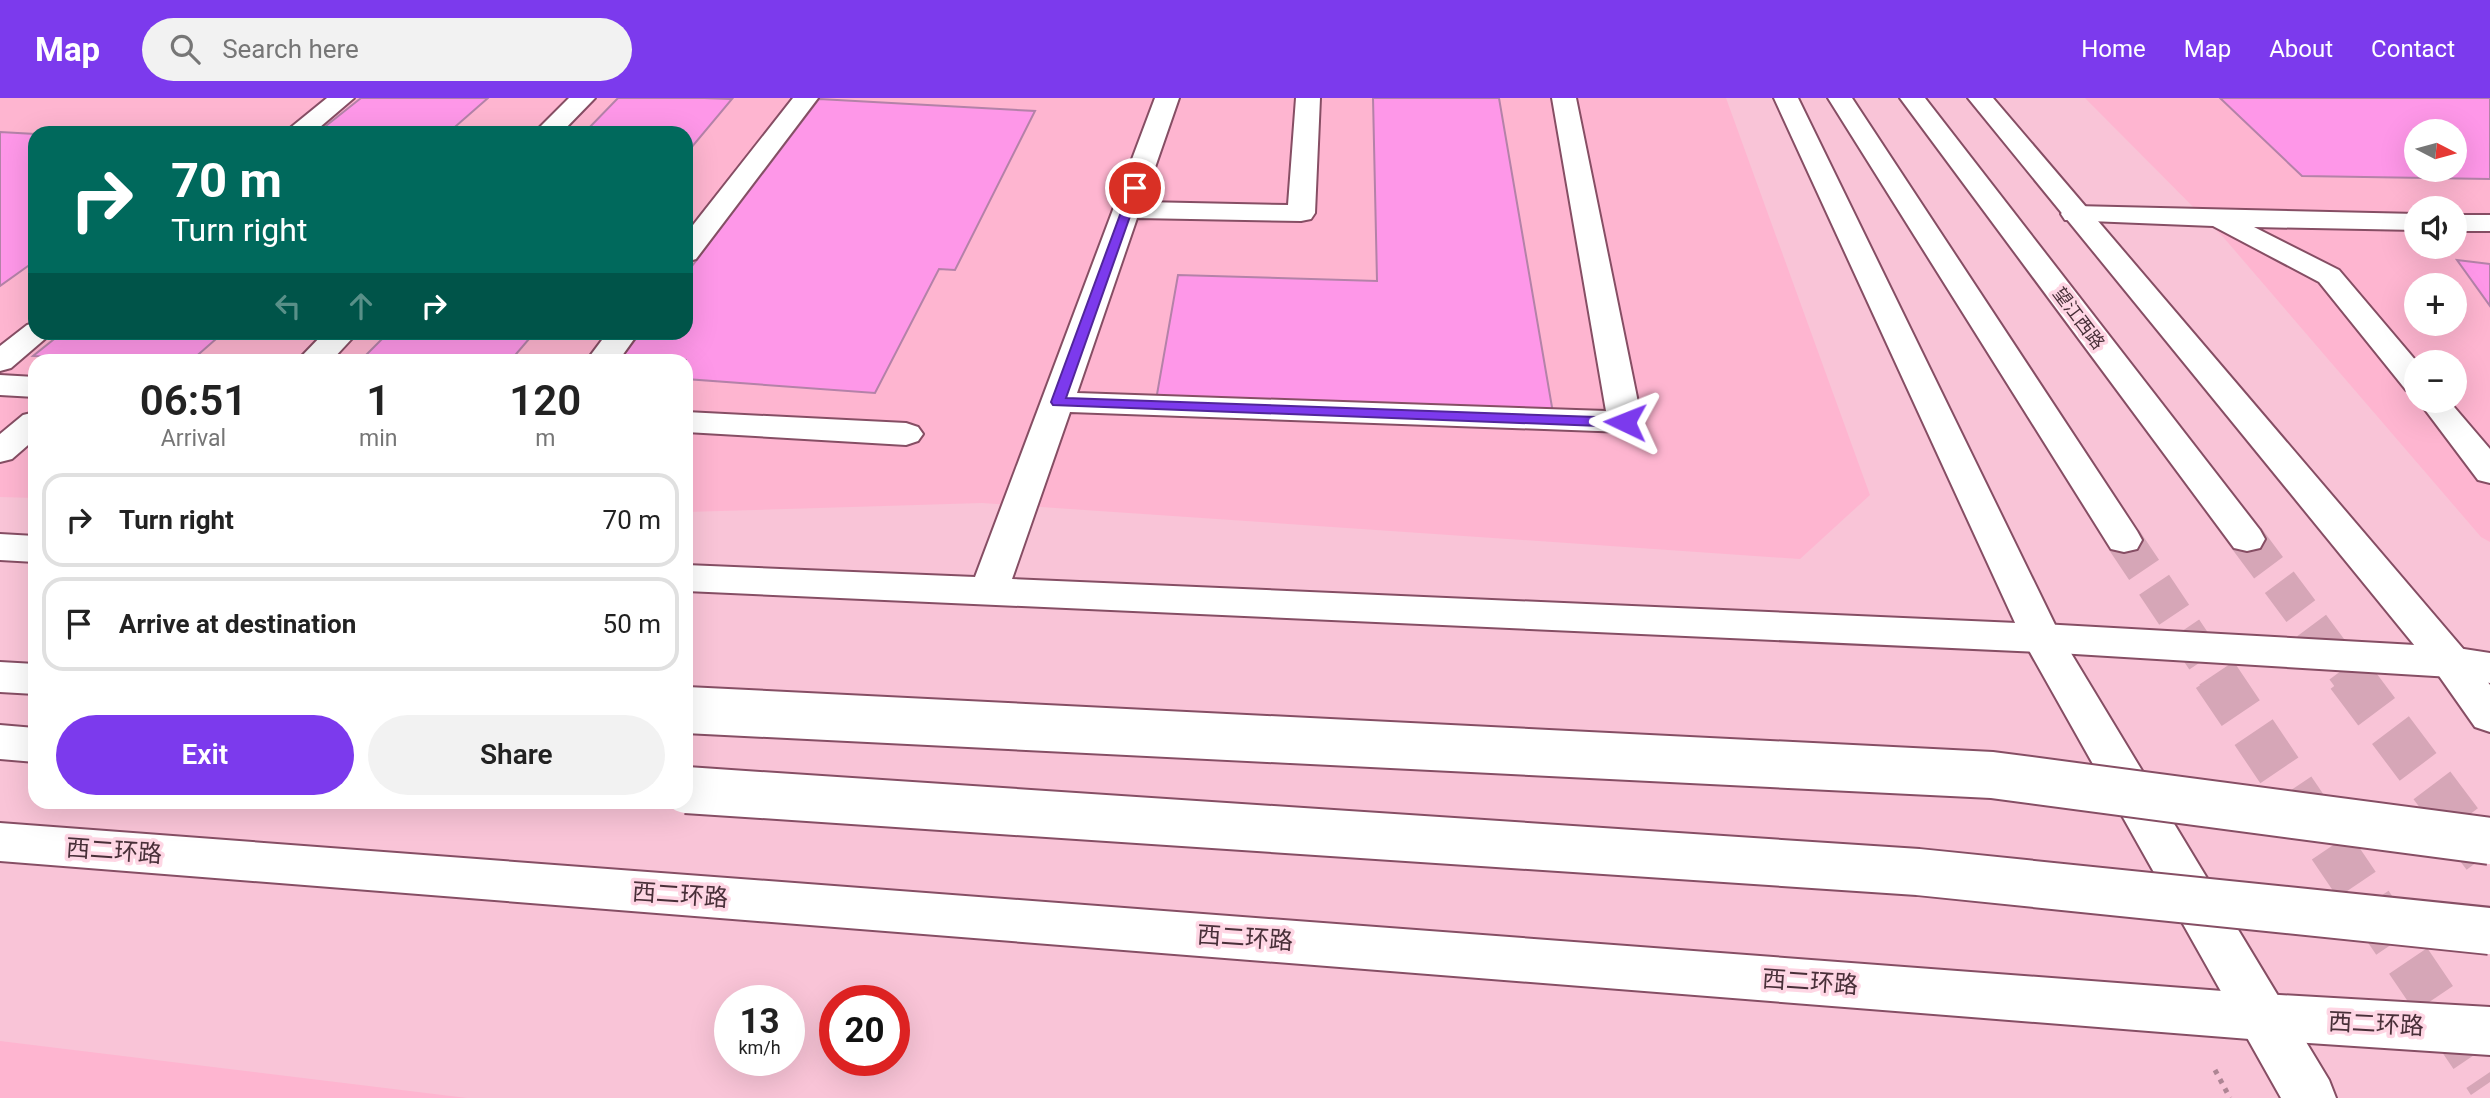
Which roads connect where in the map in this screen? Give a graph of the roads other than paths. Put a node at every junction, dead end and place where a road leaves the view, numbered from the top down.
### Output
1 (342, 98) edge
2 (583, 98) edge
3 (806, 98) edge
4 (1167, 98) edge
5 (1308, 98) edge
6 (1564, 98) edge
7 (1786, 98) edge
8 (1840, 98) edge
9 (1912, 98) edge
10 (1980, 98) edge
11 (306, 126) edge
12 (554, 126) edge
13 (1126, 210) junction
14 (2075, 214) junction
15 (2216, 218) junction
16 (2404, 222) edge
17 (2467, 223) edge
18 (2490, 223) edge
19 (693, 244) edge
20 (28, 339) edge
21 (335, 340) edge
22 (320, 354) edge
23 (0, 361) edge
24 (2404, 367) edge
25 (0, 384) edge
26 (28, 386) edge
27 (1058, 402) junction
28 (2442, 413) edge
29 (693, 422) edge
30 (28, 428) edge
31 (906, 434) dead end
32 (0, 451) edge
33 (2488, 466) edge
34 (2247, 539) tunnel mouth
35 (2124, 540) tunnel mouth
36 (0, 547) edge
37 (28, 549) edge
38 (693, 578) edge
39 (989, 591) junction
40 (2042, 638) junction
41 (2451, 662) junction
42 (2490, 667) edge
43 (0, 677) edge
44 (28, 679) edge
45 (693, 710) edge
46 (2490, 716) edge
47 (0, 742) edge
48 (28, 744) edge
49 (693, 790) edge
50 (2490, 841) edge
51 (0, 842) edge
52 (2490, 931) edge
53 (2262, 1017) junction
54 (2490, 1031) edge
55 (2310, 1098) edge

1 - 11 main road
2 - 12 main road
3 - 19 main road
4 - 13 main road
5 - 13 main road
6 - 27 main road
7 - 40 main road
8 - 35 main road
9 - 34 main road, 望江西路
10 - 14 main road
13 - 27 main road
14 - 15 main road
14 - 41 main road
15 - 16 main road
15 - 24 main road
17 - 18 main road
20 - 23 main road
21 - 22 main road
25 - 26 main road
27 - 39 main road
28 - 33 main road
29 - 31 main road
30 - 32 main road
36 - 37 main road
38 - 39 main road
39 - 40 main road
40 - 41 main road
40 - 53 main road
41 - 42 main road
41 - 46 main road
43 - 44 main road
45 - 50 main road, bridge
47 - 48 main road
49 - 52 main road, bridge
51 - 53 main road, 西二环路
53 - 54 main road, 西二环路
53 - 55 main road

